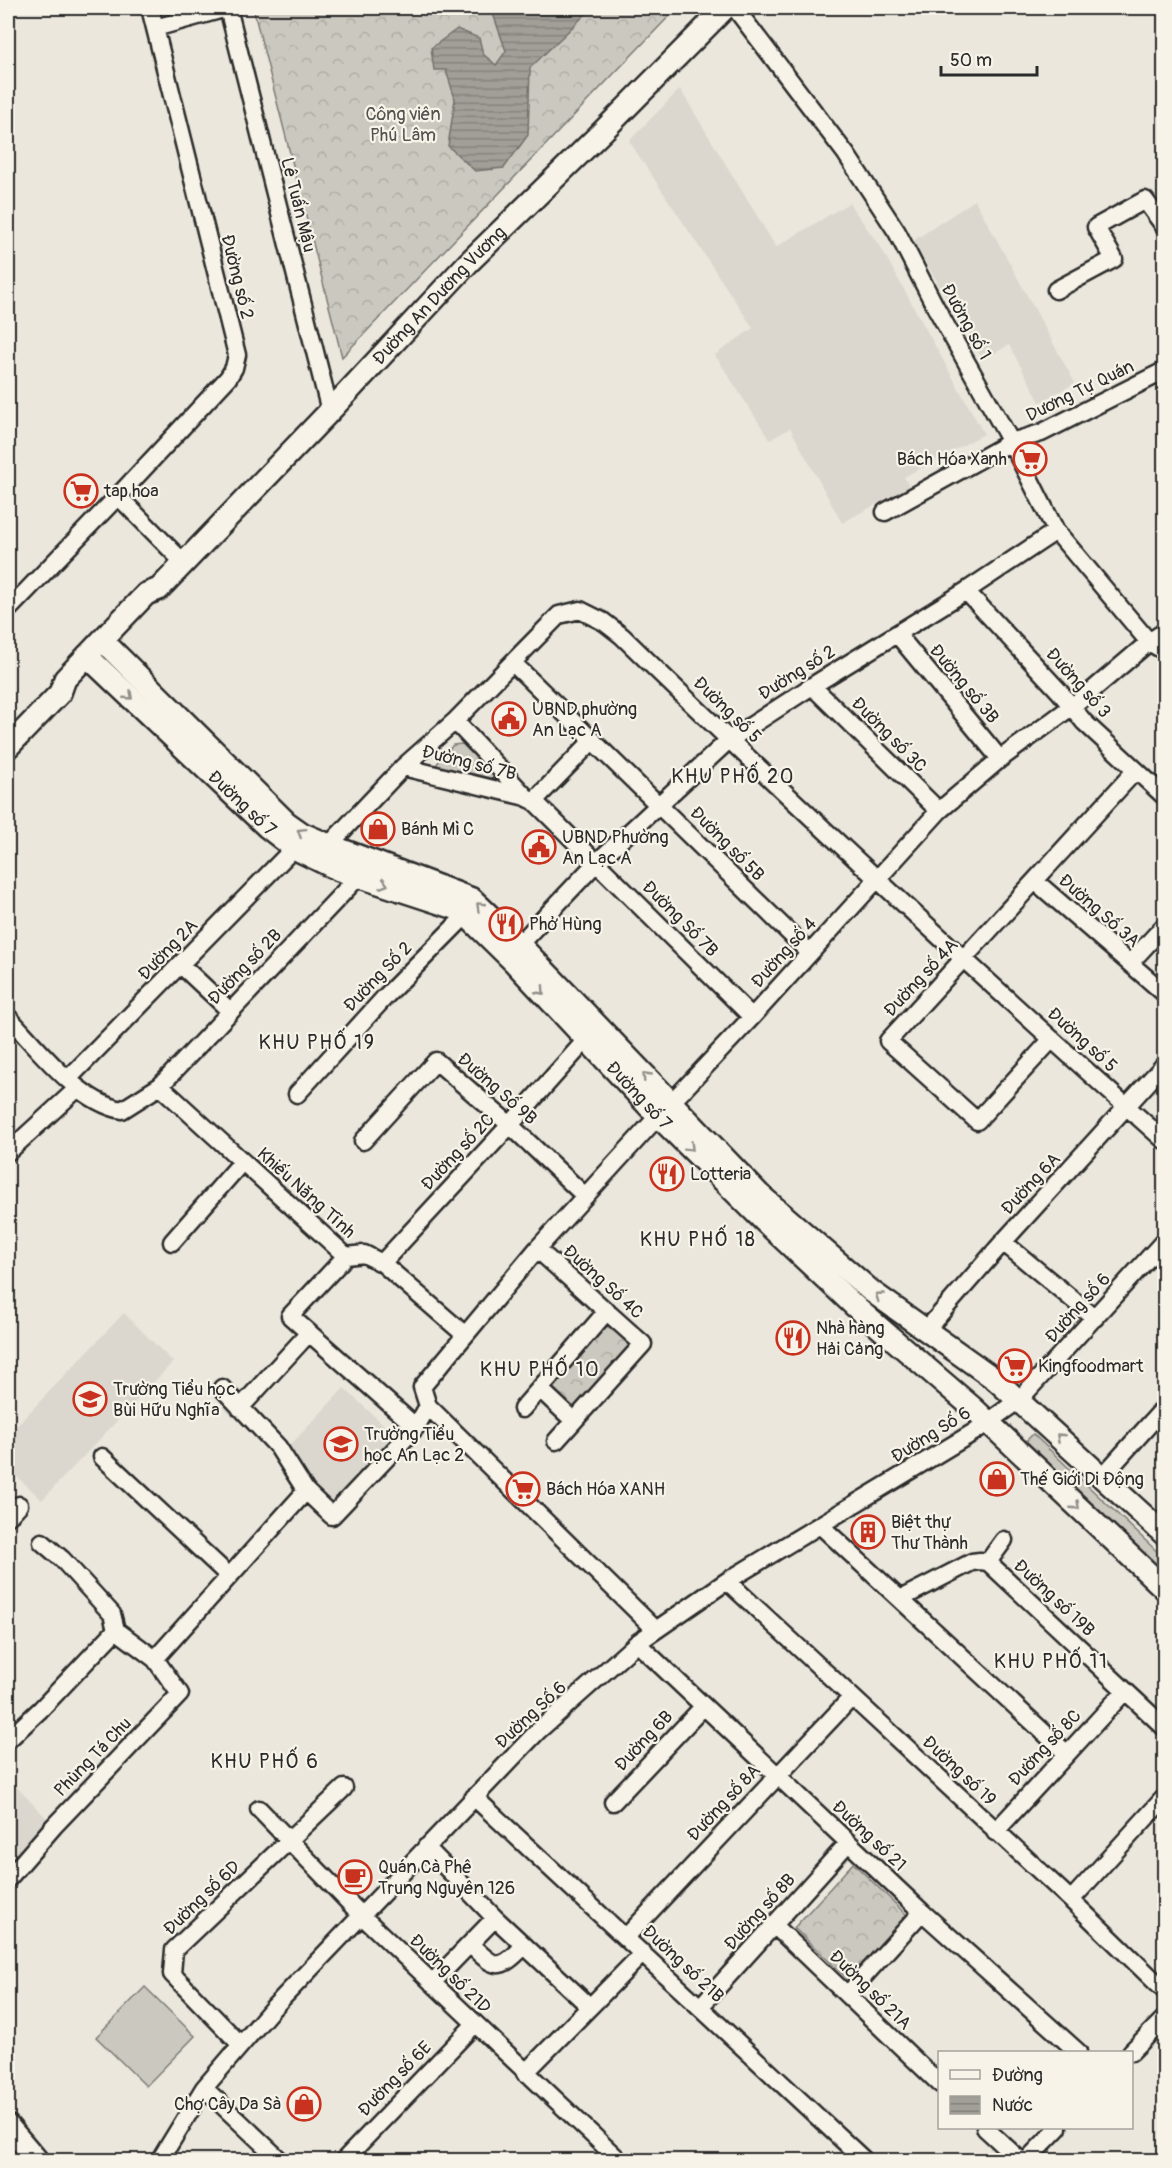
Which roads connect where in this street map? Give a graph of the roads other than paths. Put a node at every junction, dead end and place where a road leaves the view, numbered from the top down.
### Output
1 (150, 8) edge
2 (228, 8) edge
3 (725, 8) edge
4 (735, 8) edge
5 (155, 28) junction
6 (1164, 226) edge
7 (1056, 290) dead end
8 (1164, 371) edge
9 (330, 411) junction
10 (1011, 442) junction
11 (118, 496) junction
12 (885, 512) dead end
13 (1056, 531) junction
14 (183, 562) junction
15 (966, 591) junction
16 (8, 610) edge
17 (1164, 632) edge
18 (897, 634) junction
19 (1149, 642) junction
20 (107, 644) junction
21 (1164, 651) edge
22 (92, 660) junction
23 (513, 663) junction
24 (812, 686) junction
25 (1071, 707) junction
26 (455, 721) junction
27 (593, 740) junction
28 (729, 740) junction
29 (8, 747) edge
30 (1000, 759) junction
31 (403, 767) junction
32 (1136, 770) junction
33 (1164, 796) edge
34 (530, 799) junction
35 (659, 804) junction
36 (939, 811) junction
37 (294, 848) junction
38 (324, 853) junction
39 (596, 863) junction
40 (359, 876) junction
41 (878, 880) junction
42 (1035, 881) junction
43 (466, 915) junction
44 (1164, 926) edge
45 (514, 950) junction
46 (809, 952) junction
47 (964, 961) junction
48 (1130, 963) junction
49 (181, 965) junction
50 (1164, 993) edge
51 (230, 1011) junction
52 (8, 1017) edge
53 (752, 1017) junction
54 (1052, 1039) junction
55 (585, 1041) junction
56 (1164, 1065) edge
57 (73, 1083) junction
58 (160, 1086) junction
59 (297, 1094) dead end
60 (1128, 1107) junction
61 (664, 1109) junction
62 (510, 1125) junction
63 (1164, 1140) edge
64 (363, 1141) dead end
65 (8, 1152) edge
66 (242, 1162) junction
67 (585, 1196) junction
68 (1164, 1241) edge
69 (172, 1242) dead end
70 (1003, 1242) junction
71 (537, 1249) junction
72 (346, 1256) junction
73 (382, 1263) junction
74 (607, 1311) junction
75 (1095, 1318) junction
76 (926, 1330) junction
77 (309, 1334) junction
78 (464, 1334) junction
79 (222, 1388) dead end
80 (540, 1389) junction
81 (1019, 1400) junction
82 (428, 1406) junction
83 (240, 1408) junction
84 (1164, 1408) edge
85 (522, 1409) dead end
86 (574, 1421) junction
87 (988, 1423) junction
88 (416, 1427) junction
89 (556, 1441) dead end
90 (102, 1457) dead end
91 (1102, 1477) junction
92 (306, 1491) junction
93 (821, 1526) junction
94 (1164, 1534) edge
95 (1004, 1540) dead end
96 (42, 1542) dead end
97 (988, 1562) junction
98 (230, 1576) junction
99 (727, 1581) junction
100 (1164, 1588) edge
101 (900, 1599) junction
102 (116, 1629) junction
103 (656, 1630) junction
104 (636, 1644) junction
105 (155, 1659) junction
106 (1125, 1691) junction
107 (852, 1697) junction
108 (703, 1707) junction
109 (1164, 1727) edge
110 (8, 1740) edge
111 (1066, 1753) junction
112 (777, 1775) junction
113 (344, 1788) dead end
114 (474, 1797) junction
115 (1164, 1798) edge
116 (613, 1802) dead end
117 (260, 1809) dead end
118 (995, 1832) junction
119 (290, 1841) junction
120 (848, 1843) junction
121 (426, 1847) junction
122 (8, 1879) edge
123 (1071, 1900) junction
124 (922, 1912) junction
125 (362, 1916) junction
126 (495, 1918) junction
127 (774, 1925) junction
128 (626, 1937) junction
129 (470, 1944) junction
130 (524, 1946) junction
131 (643, 1953) junction
132 (432, 1983) junction
133 (1164, 1990) edge
134 (847, 1995) junction
135 (589, 2006) junction
136 (700, 2007) junction
137 (1164, 2019) edge
138 (474, 2025) junction
139 (242, 2045) junction
140 (1077, 2051) edge
141 (1132, 2051) edge
142 (525, 2073) junction
143 (938, 2083) edge
144 (204, 2088) junction
145 (8, 2126) edge
146 (987, 2129) edge
147 (1056, 2129) edge
148 (37, 2160) edge
149 (160, 2160) edge
150 (280, 2160) edge
151 (344, 2160) edge
152 (619, 2160) edge
153 (864, 2160) edge
154 (1020, 2160) edge
155 (1027, 2160) edge

1 - 5 street, Đường số 2
2 - 5 street
2 - 9 street, Lê Tuấn Mậu
3 - 9 main road, Đường An Dương Vương
4 - 10 street, Đường số 1
5 - 11 street, Đường số 2
6 - 7 street
8 - 10 street, Dương Tự Quán
9 - 14 main road, Đường An Dương Vương
10 - 12 street, Dương Tự Quán
10 - 13 street, Đường số 1
11 - 14 street
11 - 16 street, Đường số 2
13 - 15 street, Đường số 2
13 - 19 street, Đường số 1
14 - 20 main road, Đường An Dương Vương
15 - 18 street, Đường số 2
15 - 25 street, Đường số 3
17 - 19 street, Đường số 4
18 - 24 street, Đường số 2
18 - 30 street, Đường số 3B
19 - 21 street, Đường số 1
19 - 25 street, Đường số 4
20 - 22 main road, Đường An Dương Vương
38 -> 20 main road, Đường số 7
22 - 29 main road, Đường An Dương Vương
22 -> 37 main road, Đường số 7
23 - 26 street, Đường số 5
23 - 27 street, Đường số 5B
23 - 28 street, Đường số 5
24 - 28 street, Đường số 2
24 - 36 street, Đường số 3C
25 - 30 street, Đường số 4
25 - 32 street, Đường số 3
26 - 31 street, Đường số 5
26 - 34 street, Đường Số 7B
27 - 34 street
27 - 35 street, Đường số 5B
28 - 35 street, Đường số 2
28 - 41 street, Đường số 5
30 - 36 street, Đường số 4
31 - 34 street, Đường số 7B
31 - 38 street, Đường số 5
32 - 33 street, Đường số 3
32 - 42 street, Đường số 4A
34 - 39 street, Đường Số 7B
35 - 39 street, Đường số 2
35 - 46 street, Đường số 5B
36 - 41 street, Đường số 4
37 - 38 main road, Đường số 7
37 - 49 street, Đường 2A
38 - 40 main road, Đường số 7
45 -> 38 main road, Đường số 7
39 - 45 street, Đường số 2
39 - 53 street, Đường Số 7B
40 -> 43 main road, Đường số 7
40 - 51 street, Đường số 2B
41 - 46 street, Đường số 4
41 - 47 street, Đường số 5
42 - 47 street, Đường số 4A
42 - 48 street, Đường Số 3A
43 - 45 main road, Đường số 7
43 - 59 street, Đường Số 2
44 - 48 street
45 -> 55 main road, Đường số 7
61 -> 45 main road, Đường số 7
46 - 53 street, Đường số 4
47 - 54 street, Đường số 5
47 - 54 street, Đường số 4A
48 - 50 street, Đường Số 3A
49 - 51 street
49 - 57 street, Đường 2A
51 - 58 street, Đường số 2B
52 - 57 street
53 - 61 street, Đường số 4
54 - 60 street, Đường số 5
55 - 61 main road, Đường số 7
55 - 62 street, Đường số 2C
56 - 60 street, Đường 6A
57 - 58 street
57 - 65 street, Đường 2A
58 - 66 street, Khiếu Năng Tĩnh
60 - 63 street, Đường số 5
60 - 70 street, Đường 6A
61 - 67 street, Đường số 4
76 -> 61 main road, Đường số 7
61 -> 87 main road, Đường số 7
62 - 64 street, Đường Số 9B
62 - 67 street, Đường Số 9B
62 - 73 street, Đường số 2C
66 - 69 street
66 - 72 street, Khiếu Năng Tĩnh
67 - 71 street, Đường số 4
68 - 75 street, Đường số 6
70 - 75 street
70 - 76 street, Đường 6A
71 - 74 street, Đường Số 4C
71 - 78 street, Đường số 4
72 - 73 street, Khiếu Năng Tĩnh
72 - 77 street
73 - 78 street, Khiếu Năng Tĩnh
74 - 80 street, Đường Số 4C
74 - 86 street, Đường Số 4C
75 - 81 street, Đường số 6
76 - 81 main road, Đường số 7
77 - 83 street
77 - 88 street
78 - 82 street
79 - 83 street
80 - 85 street, Đường Số 4C
80 - 86 street
81 - 87 street, Đường Số 6
91 -> 81 main road, Đường số 7
82 - 88 street
82 - 103 street
83 - 92 street
84 - 91 street
86 - 89 street, Đường Số 4C
87 - 93 street, Đường Số 6
87 -> 100 main road, Đường số 7
88 - 92 street
90 - 98 street
91 - 94 main road, Đường số 7
92 - 98 street
93 - 99 street, Đường Số 6
93 - 101 street
95 - 97 street
96 - 102 street
97 - 101 street, Đường số 19B
97 - 106 street, Đường số 19B
98 - 105 street
99 - 103 street, Đường Số 6
99 - 107 street, Đường số 19
101 - 111 street
102 - 105 street, Phùng Tá Chu
102 - 110 street
103 - 104 street, Đường Số 6
104 - 108 street, Đường số 21
104 - 114 street, Đường Số 6
105 - 122 street, Phùng Tá Chu
106 - 109 street, Đường số 19B
106 - 111 street, Đường số 8C
107 - 112 street, Đường số 8A
107 - 118 street, Đường số 19
108 - 112 street, Đường số 21
108 - 116 street, Đường 6B
111 - 118 street, Đường số 8C
112 - 120 street, Đường số 21
112 - 128 street, Đường số 8A
113 - 119 street, Đường số 6D
114 - 121 street, Đường Số 6
114 - 128 street, Đường số 21B
115 - 123 street
117 - 119 street, Đường số 21D
118 - 123 street, Đường số 19
119 - 125 street, Đường số 21D
119 - 139 street, Đường số 6D
120 - 124 street, Đường số 21
120 - 127 street, Đường số 8B
121 - 125 street, Đường Số 6
121 - 126 street
123 - 133 street, Đường số 19
124 - 134 street
124 - 140 street, Đường số 21
125 - 132 street, Đường số 21D
125 - 139 street, Đường Số 6
126 - 129 street
126 - 130 street
127 - 134 street, Đường số 21A
127 - 136 street, Đường số 8B
128 - 131 street, Đường số 21B
129 - 130 street
129 - 132 street
130 - 135 street
131 - 135 street
131 - 136 street, Đường số 21B
132 - 138 street, Đường số 21D
134 - 143 street, Đường số 21A
135 - 142 street
136 - 153 street, Đường số 21B
137 - 141 street
138 - 142 street, Đường số 21D
138 - 151 street, Đường số 6E
139 - 144 street, Đường Số 6
142 - 152 street, Đường số 21D
144 - 149 street, Đường Số 6
144 - 150 street
145 - 148 main road
146 - 154 street
147 - 155 street

